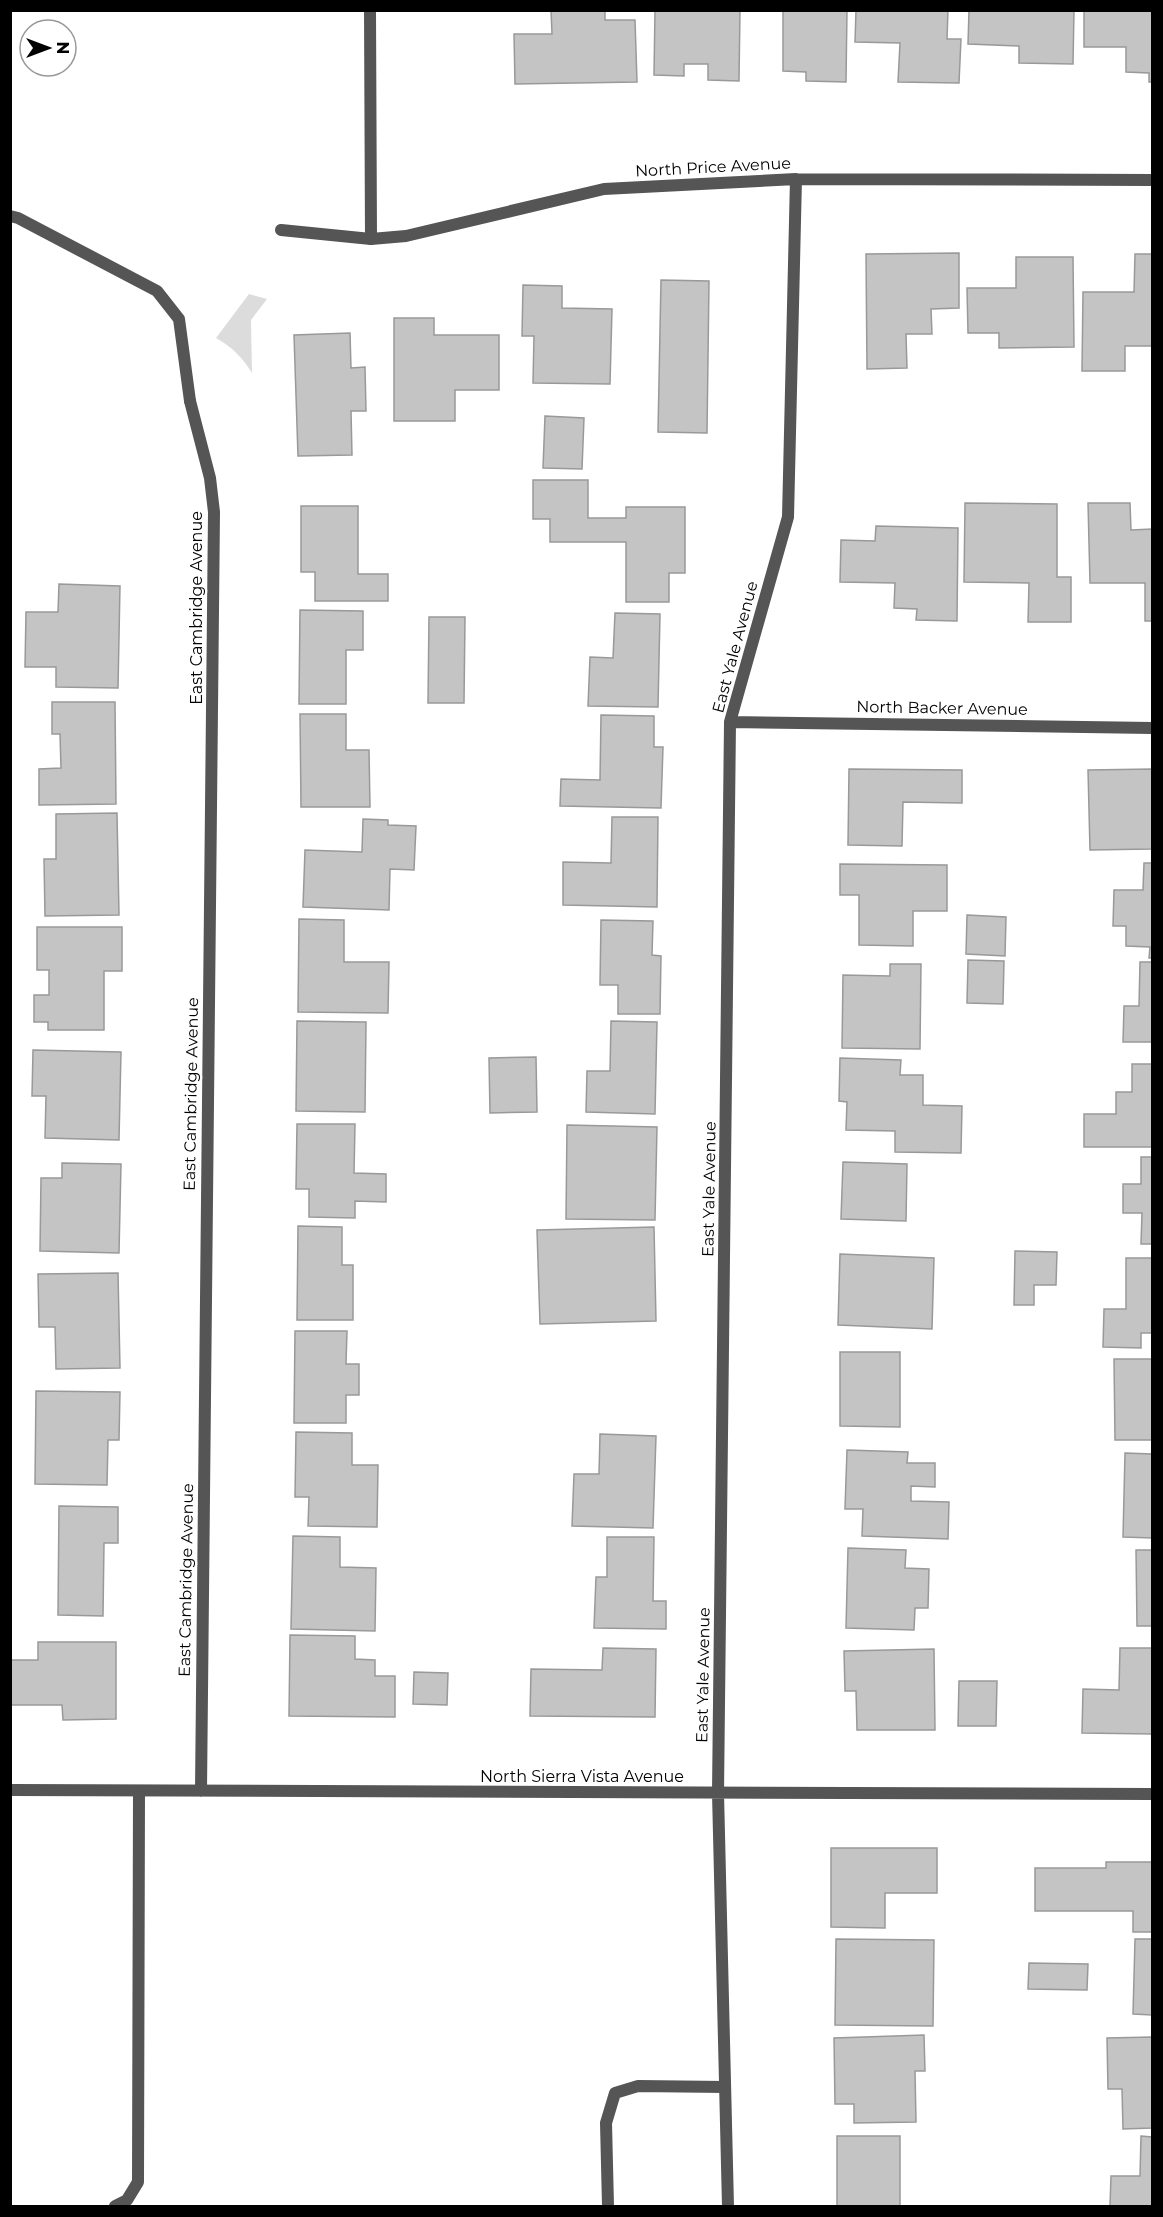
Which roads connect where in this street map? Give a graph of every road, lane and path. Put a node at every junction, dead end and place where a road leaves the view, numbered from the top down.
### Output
1 (370, 10) edge
2 (796, 179) junction
3 (1152, 180) edge
4 (10, 216) edge
5 (282, 230) dead end
6 (370, 239) junction
7 (730, 722) junction
8 (1152, 728) edge
9 (10, 1790) edge
10 (139, 1791) junction
11 (201, 1791) junction
12 (718, 1792) junction
13 (1152, 1794) edge
14 (725, 2087) junction
15 (115, 2206) edge
16 (608, 2206) edge
17 (728, 2206) edge

1 - 6 street
2 - 3 street, North Price Avenue
2 - 6 street, North Price Avenue
2 - 7 street, East Yale Avenue
4 - 11 street, East Cambridge Avenue
5 - 6 street, North Price Avenue
7 - 8 street, North Backer Avenue
7 - 12 street, East Yale Avenue
9 - 10 street, North Sierra Vista Avenue
10 - 11 street, North Sierra Vista Avenue
10 - 15 street
11 - 12 street, North Sierra Vista Avenue
12 - 13 street, North Sierra Vista Avenue
12 - 14 street, East Yale Avenue
14 - 16 street
14 - 17 street, East Yale Avenue

